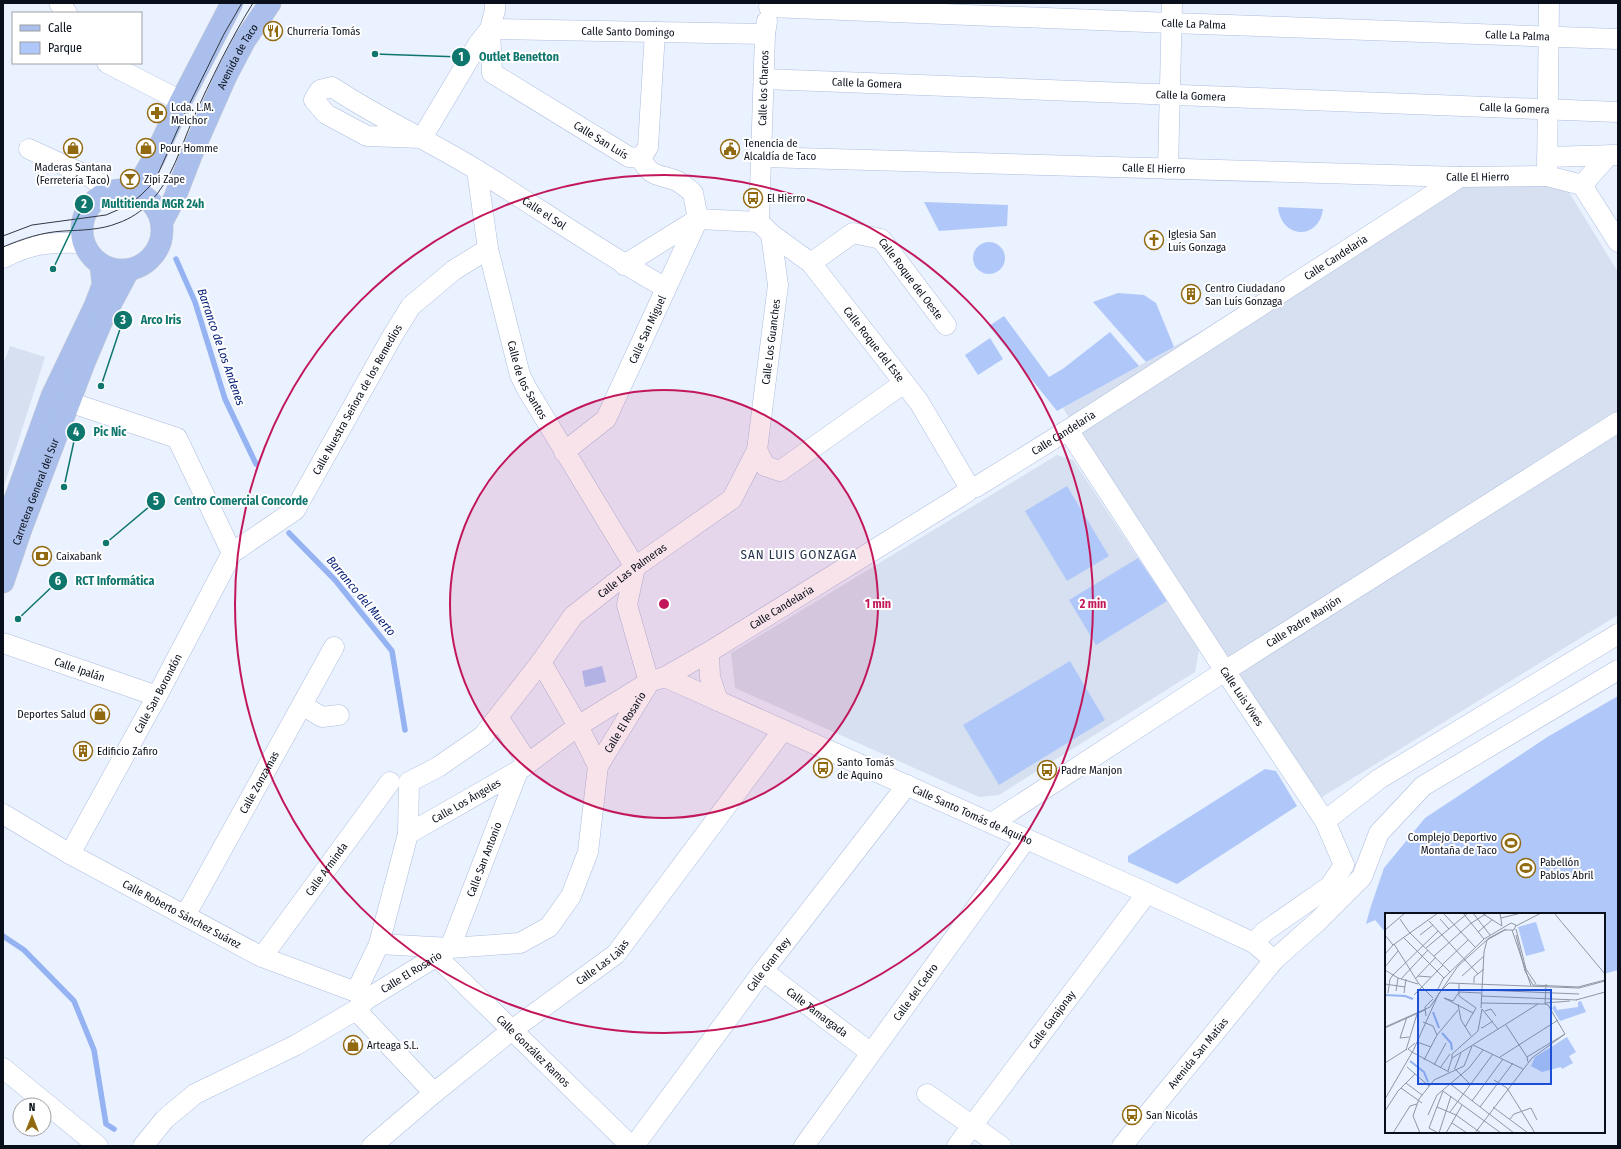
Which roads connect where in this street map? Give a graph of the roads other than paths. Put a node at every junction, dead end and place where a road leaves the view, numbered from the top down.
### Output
1 (59, 3) edge
2 (232, 3) edge
3 (270, 3) edge
4 (496, 3) edge
5 (1172, 3) edge
6 (1550, 3) edge
7 (770, 5) edge
8 (66, 12) edge
9 (1171, 24) junction
10 (490, 29) junction
11 (655, 32) junction
12 (765, 34) junction
13 (1548, 37) junction
14 (1618, 39) edge
15 (109, 64) edge
16 (764, 79) junction
17 (1170, 95) junction
18 (181, 101) junction
19 (1548, 109) junction
20 (1618, 112) edge
21 (29, 149) dead end
22 (1613, 155) edge
23 (1547, 157) junction
24 (641, 158) junction
25 (762, 158) junction
26 (1168, 169) junction
27 (477, 170) junction
28 (1547, 176) junction
29 (1460, 177) junction
30 (1582, 185) junction
31 (120, 191) junction
32 (698, 219) junction
33 (162, 222) junction
34 (765, 228) junction
35 (1618, 242) edge
36 (83, 243) junction
37 (488, 249) junction
38 (3, 258) edge
39 (807, 260) junction
40 (101, 265) junction
41 (624, 265) junction
42 (776, 267) junction
43 (128, 271) junction
44 (666, 288) junction
45 (946, 325) dead end
46 (904, 383) junction
47 (61, 400) junction
48 (1618, 422) edge
49 (1068, 430) junction
50 (756, 450) junction
51 (564, 452) junction
52 (968, 484) junction
53 (3, 532) edge
54 (232, 553) junction
55 (635, 567) junction
56 (3, 582) edge
57 (1618, 634) edge
58 (3, 643) edge
59 (334, 647) dead end
60 (709, 652) junction
61 (541, 662) junction
62 (1225, 670) junction
63 (1618, 670) edge
64 (657, 680) junction
65 (156, 696) junction
66 (718, 701) junction
67 (498, 716) junction
68 (578, 726) junction
69 (783, 730) junction
70 (598, 766) junction
71 (523, 767) junction
72 (390, 782) dead end
73 (907, 786) junction
74 (3, 814) edge
75 (1325, 820) junction
76 (992, 824) junction
77 (408, 834) junction
78 (1026, 839) junction
79 (70, 854) junction
80 (1147, 893) junction
81 (185, 916) junction
82 (1254, 943) junction
83 (379, 944) junction
84 (443, 952) junction
85 (262, 958) junction
86 (1274, 960) junction
87 (763, 970) junction
88 (359, 1000) junction
89 (512, 1030) junction
90 (871, 1052) junction
91 (3, 1068) edge
92 (434, 1093) junction
93 (927, 1094) dead end
94 (972, 1125) junction
95 (377, 1144) edge
96 (98, 1146) edge
97 (143, 1146) edge
98 (631, 1146) edge
99 (634, 1146) edge
100 (804, 1146) edge
101 (957, 1146) edge
102 (1001, 1146) edge
103 (1122, 1146) edge

1 - 8 street
2 - 18 main road
3 - 33 main road, Avenida de Taco
4 - 10 street
5 - 9 street
6 - 13 street
7 - 9 street, Calle La Palma
7 - 12 street, Calle los Charcos
9 - 13 street, Calle La Palma
9 - 17 street
10 - 11 street, Calle Santo Domingo
10 - 24 street, Calle San Luís
10 - 27 street, Calle el Sol
11 - 12 street, Calle Santo Domingo
11 - 24 street, Calle San Luís
12 - 16 street, Calle los Charcos
13 - 14 street, Calle La Palma
13 - 19 street
15 - 18 street
16 - 17 street, Calle la Gomera
16 - 25 street, Calle los Charcos
17 - 19 street, Calle la Gomera
17 - 26 street
18 - 31 main road
19 - 20 street, Calle la Gomera
19 - 23 street
21 - 31 street
22 - 23 street
22 - 30 street
23 - 28 street
24 - 32 street
25 - 26 street, Calle El Hierro
25 - 34 street, Calle los Charcos
26 - 29 street, Calle El Hierro
27 - 37 street, Calle de los Santos
27 - 41 street, Calle el Sol
28 - 29 street, Calle El Hierro
28 - 30 street, Calle El Hierro
29 - 49 street, Calle Candelaria
30 - 35 street
31 - 33 main road
31 - 36 main road
32 - 34 street
32 - 41 street
32 - 44 street, Calle San Miguel
33 - 43 main road
34 - 39 street, Calle Roque del Este
34 - 42 street, Calle Los Guanches
36 - 38 street
36 - 40 main road
37 - 51 street, Calle de los Santos
37 - 54 street, Calle Nuestra Señora de los Remedios
39 - 42 street, Calle Roque del Oeste
39 - 45 street, Calle Roque del Oeste
39 - 46 street, Calle Roque del Este
40 - 43 main road
40 - 47 main road, Carretera General del Sur
41 - 44 street, Calle el Sol
42 - 50 street, Calle Los Guanches
43 - 47 main road, Carretera General del Sur
44 - 51 street, Calle San Miguel
46 - 50 street
46 - 52 street, Calle Roque del Este
47 - 53 main road, Carretera General del Sur
47 - 54 street
47 - 56 main road, Carretera General del Sur
48 - 62 street, Calle Padre Manjón
49 - 52 street, Calle Candelaria
49 - 62 street, Calle Luis Vives
50 - 55 street, Calle Las Palmeras
51 - 55 street, Calle de los Santos
52 - 60 street, Calle Candelaria
54 - 65 street, Calle San Borondón
55 - 61 street, Calle Las Palmeras
55 - 64 street
57 - 75 street
58 - 65 street, Calle Ipalán
59 - 81 street, Calle Zonzamas
60 - 64 street, Calle Candelaria
60 - 66 street
61 - 67 street, Calle Las Palmeras
61 - 68 street
62 - 75 street, Calle Luis Vives
62 - 76 street, Calle Padre Manjón
63 - 86 street, Avenida San Matías
64 - 66 street, Calle Santo Tomás de Aquino
64 - 68 street, Calle Los Ángeles
64 - 70 street, Calle El Rosario
65 - 79 street, Calle San Borondón
66 - 69 street, Calle Santo Tomás de Aquino
67 - 71 street
67 - 77 street, Calle Las Palmeras
68 - 70 street
68 - 71 street, Calle Los Ángeles
69 - 73 street, Calle Santo Tomás de Aquino
69 - 89 street, Calle Las Lajas
70 - 84 street, Calle El Rosario
71 - 77 street, Calle Los Ángeles
71 - 84 street, Calle San Antonio
72 - 85 street, Calle Arminda
73 - 76 street, Calle Santo Tomás de Aquino
73 - 87 street, Calle Gran Rey
74 - 79 street, Calle Roberto Sánchez Suárez
75 - 82 street, Calle Luis Vives
76 - 78 street, Calle Santo Tomás de Aquino
77 - 83 street
78 - 80 street, Calle Santo Tomás de Aquino
78 - 90 street, Calle del Cedro
79 - 81 street, Calle Roberto Sánchez Suárez
80 - 82 street, Calle Santo Tomás de Aquino
80 - 94 street, Calle Garajonay
81 - 85 street, Calle Roberto Sánchez Suárez
82 - 86 street, Calle Santo Tomás de Aquino
83 - 84 street
83 - 88 street
84 - 88 street, Calle El Rosario
84 - 89 street, Calle González Ramos
85 - 88 street, Calle Roberto Sánchez Suárez
86 - 103 street, Avenida San Matías
87 - 90 street, Calle Tamargada
87 - 99 street, Calle Gran Rey
88 - 92 street
88 - 97 street, Calle El Rosario
89 - 92 street, Calle Las Lajas
89 - 98 street, Calle González Ramos
90 - 100 street, Calle del Cedro
91 - 96 street
92 - 95 street, Calle Las Lajas
93 - 94 street
94 - 101 street, Calle Garajonay
94 - 102 street

